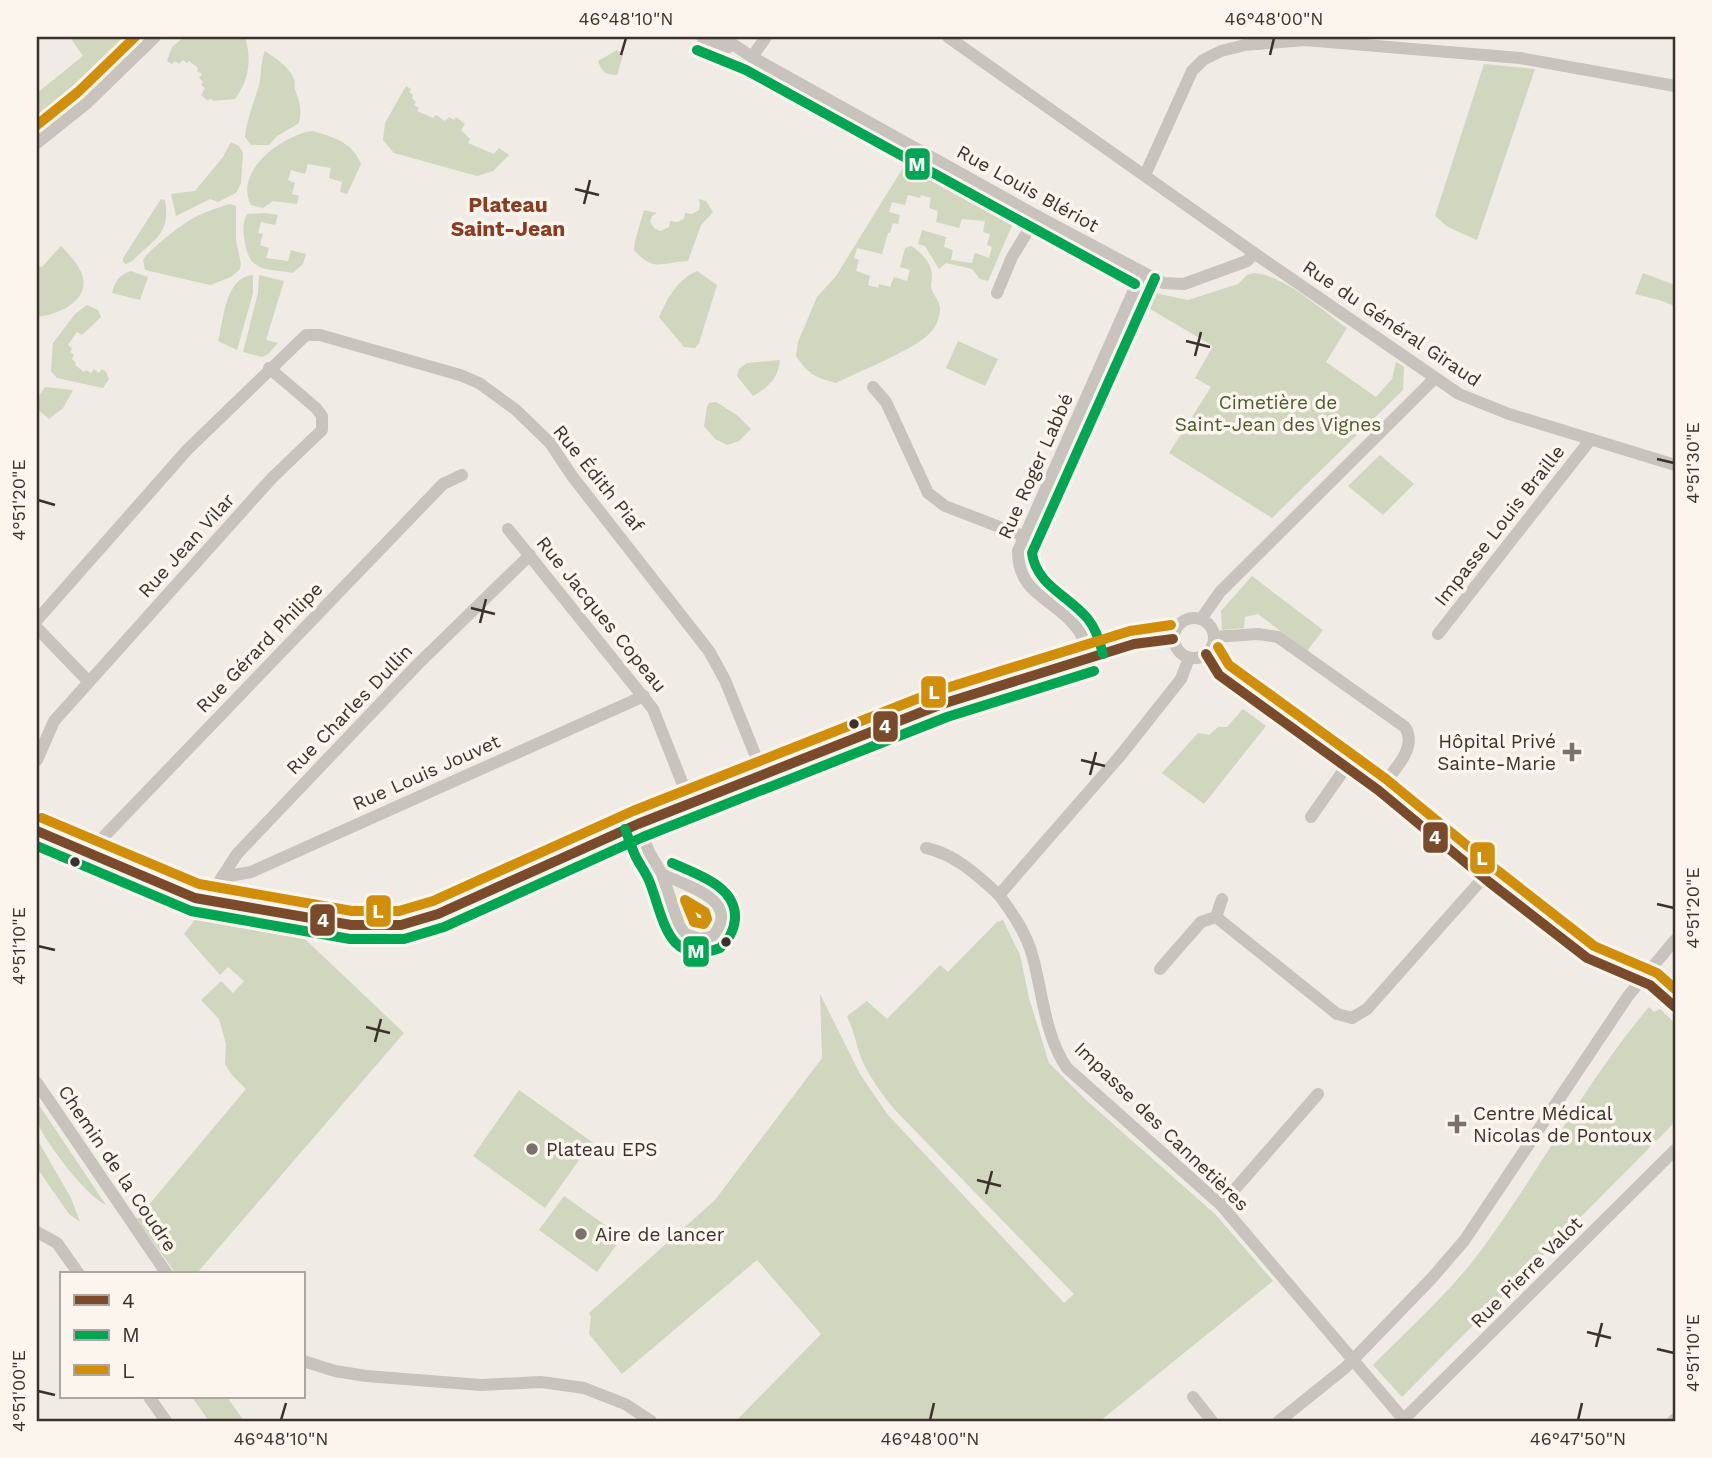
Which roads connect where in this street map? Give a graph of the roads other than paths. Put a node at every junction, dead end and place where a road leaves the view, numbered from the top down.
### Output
1 (155, 37) edge
2 (702, 37) edge
3 (722, 37) edge
4 (766, 37) edge
5 (948, 37) edge
6 (752, 57) junction
7 (1675, 86) edge
8 (37, 143) edge
9 (1145, 175) junction
10 (1037, 216) junction
11 (1254, 253) junction
12 (1142, 272) junction
13 (997, 293) dead end
14 (269, 368) junction
15 (1435, 378) junction
16 (873, 387) dead end
17 (1591, 439) junction
18 (1675, 465) edge
19 (462, 475) dead end
20 (508, 528) dead end
21 (1023, 536) junction
22 (530, 555) junction
23 (1201, 619) junction
24 (37, 620) edge
25 (37, 628) edge
26 (1438, 634) dead end
27 (1214, 637) junction
28 (1173, 639) junction
29 (1206, 654) junction
30 (1090, 658) junction
31 (1189, 658) junction
32 (89, 682) junction
33 (644, 696) junction
34 (37, 760) edge
35 (1346, 767) junction
36 (763, 774) junction
37 (1378, 790) junction
38 (691, 805) junction
39 (1311, 817) dead end
40 (638, 824) junction
41 (37, 831) edge
42 (926, 848) dead end
43 (88, 853) junction
44 (662, 874) junction
45 (223, 877) junction
46 (1484, 877) junction
47 (999, 895) junction
48 (1222, 899) dead end
49 (207, 900) junction
50 (1216, 917) junction
51 (1675, 940) edge
52 (1160, 969) dead end
53 (1641, 981) junction
54 (1675, 1007) edge
55 (37, 1083) edge
56 (1318, 1094) dead end
57 (1675, 1150) edge
58 (1220, 1205) junction
59 (37, 1231) edge
60 (78, 1272) edge
61 (166, 1272) edge
62 (304, 1361) edge
63 (1353, 1361) junction
64 (1192, 1397) dead end
65 (150, 1398) edge
66 (1404, 1420) edge
67 (166, 1421) edge
68 (652, 1421) edge
69 (1212, 1421) edge
70 (1279, 1421) edge

1 - 8 street
2 - 6 street, Rue Louis Blériot
3 - 6 street, Rue Louis Blériot
4 - 6 street
5 - 9 street, Rue du Général Giraud
6 - 10 street, Rue Louis Blériot
7 - 9 street
9 - 11 street, Rue du Général Giraud
10 - 12 street, Rue Louis Blériot
10 - 13 street
11 - 12 street, Rue Louis Blériot
11 - 15 street, Rue du Général Giraud
12 - 21 street, Rue Roger Labbé
14 - 24 street, Rue Édith Piaf
14 - 32 street, Rue Jean Vilar
14 - 36 street, Rue Édith Piaf
15 - 17 street, Rue du Général Giraud
15 - 23 street
16 - 21 street
17 - 18 street, Rue du Général Giraud
17 - 26 street, Impasse Louis Braille
19 - 43 street, Rue Gérard Philipe
20 - 22 street, Rue Jacques Copeau
21 - 30 street, Rue Roger Labbé
22 - 33 street, Rue Jacques Copeau
22 - 45 street, Rue Charles Dullin
23 - 27 street
23 - 28 street
25 - 32 street
27 - 29 street
27 - 37 street
28 - 30 street
28 - 31 street
29 - 31 street
29 - 35 street
30 - 36 street
31 - 47 street
32 - 34 street, Rue Jean Vilar
33 - 38 street, Rue Jacques Copeau
33 - 45 street, Rue Louis Jouvet
35 - 37 street
35 - 39 street
36 - 38 street
37 - 46 street
38 - 40 street
40 - 44 street
40 - 49 street
41 - 43 street
42 - 47 street, Impasse des Cannetières
43 - 49 street
44 - 44 street
45 - 49 street, Rue Charles Dullin
46 - 50 street
46 - 53 street
47 - 58 street, Impasse des Cannetières
48 - 50 street
50 - 52 street
51 - 53 street
53 - 54 street
53 - 63 street
55 - 61 street, Chemin de la Coudre
56 - 58 street
57 - 66 street, Rue Pierre Valot
58 - 63 street, Impasse des Cannetières
59 - 60 street
62 - 68 street
63 - 66 street, Impasse des Cannetières
63 - 70 street
64 - 69 street
65 - 67 street

